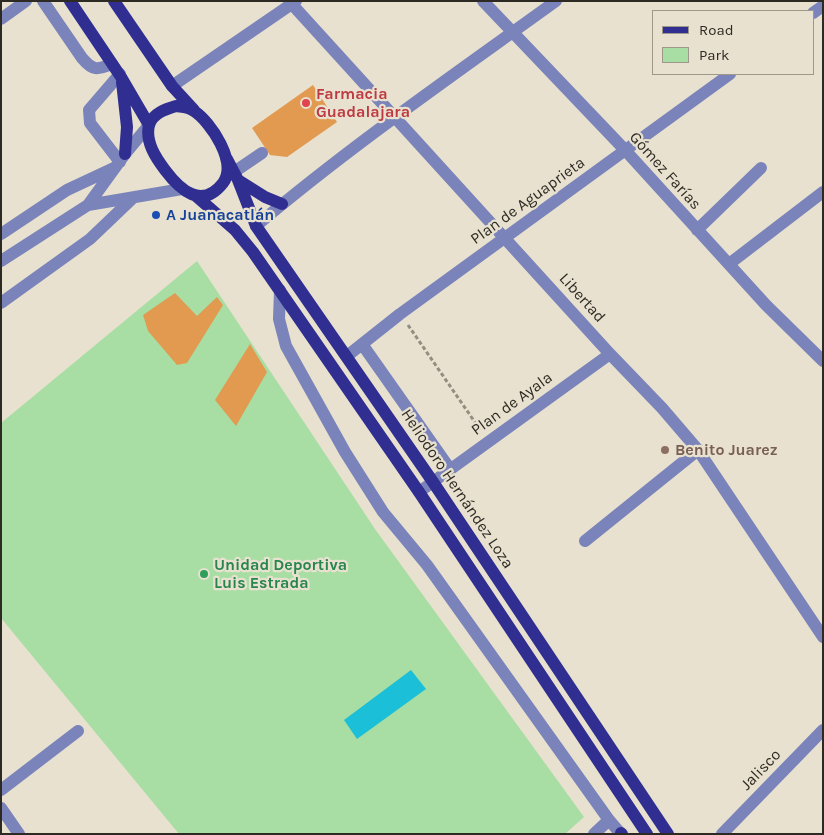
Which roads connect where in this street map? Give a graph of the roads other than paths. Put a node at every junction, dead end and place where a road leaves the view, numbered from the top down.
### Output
1 (26, 1) edge
2 (43, 1) edge
3 (70, 1) edge
4 (114, 1) edge
5 (484, 1) edge
6 (556, 1) edge
7 (292, 2) edge
8 (1, 19) edge
9 (513, 33) junction
10 (118, 72) junction
11 (729, 75) edge
12 (172, 86) junction
13 (194, 110) junction
14 (394, 118) junction
15 (149, 125) junction
16 (625, 150) junction
17 (262, 153) dead end
18 (227, 159) junction
19 (120, 161) junction
20 (761, 168) dead end
21 (236, 176) junction
22 (182, 189) junction
23 (823, 192) edge
24 (196, 196) junction
25 (134, 197) junction
26 (282, 204) junction
27 (88, 205) junction
28 (256, 226) junction
29 (697, 230) junction
30 (1, 234) edge
31 (506, 238) junction
32 (1, 261) edge
33 (729, 264) junction
34 (280, 290) junction
35 (1, 303) edge
36 (362, 344) junction
37 (610, 354) junction
38 (347, 356) junction
39 (823, 362) edge
40 (698, 450) junction
41 (450, 469) junction
42 (433, 482) junction
43 (419, 492) junction
44 (585, 541) dead end
45 (823, 637) edge
46 (823, 730) edge
47 (78, 731) dead end
48 (1, 790) edge
49 (1, 808) edge
50 (609, 820) junction
51 (19, 834) edge
52 (594, 834) edge
53 (621, 834) edge
54 (647, 834) edge
55 (668, 834) edge
56 (722, 834) edge

1 - 8 street
2 - 10 street
3 - 10 main road
4 - 12 main road
5 - 9 street, Gómez Farías
6 - 9 street
7 - 12 street
7 - 14 street, Libertad
9 - 14 street
9 - 16 street, Gómez Farías
10 - 15 main road
10 - 19 main road
10 - 19 street
11 - 16 street, Plan de Aguaprieta
12 - 13 main road
13 - 15 main road
13 - 18 main road
14 - 26 street
14 - 31 street, Libertad
15 - 19 street
15 - 22 main road
16 - 29 street, Gómez Farías
16 - 31 street, Plan de Aguaprieta
17 - 21 street
18 - 21 main road, Heliodoro Hernández Loza
18 - 24 main road
19 - 27 street
19 - 30 street
20 - 29 street
21 - 26 main road
21 - 28 main road, Heliodoro Hernández Loza
22 - 24 main road
22 - 25 street
23 - 33 street
24 - 34 main road, Heliodoro Hernández Loza
25 - 27 street
25 - 35 street
26 - 28 street
27 - 32 street
28 - 38 main road, Heliodoro Hernández Loza
29 - 33 street, Gómez Farías
31 - 36 street, Plan de Aguaprieta
31 - 37 street, Libertad
33 - 39 street, Gómez Farías
34 - 43 main road, Heliodoro Hernández Loza
34 - 50 street
36 - 38 street, Plan de Aguaprieta
36 - 41 street
37 - 40 street, Libertad
37 - 41 street, Plan de Ayala
38 - 42 main road, Heliodoro Hernández Loza
40 - 44 street
40 - 45 street, Libertad
41 - 42 street, Plan de Ayala
42 - 43 street, Plan de Ayala
42 - 55 main road, Heliodoro Hernández Loza
43 - 54 main road, Heliodoro Hernández Loza
46 - 56 street, Jalisco
47 - 48 street
49 - 51 street
50 - 52 street
50 - 53 street

